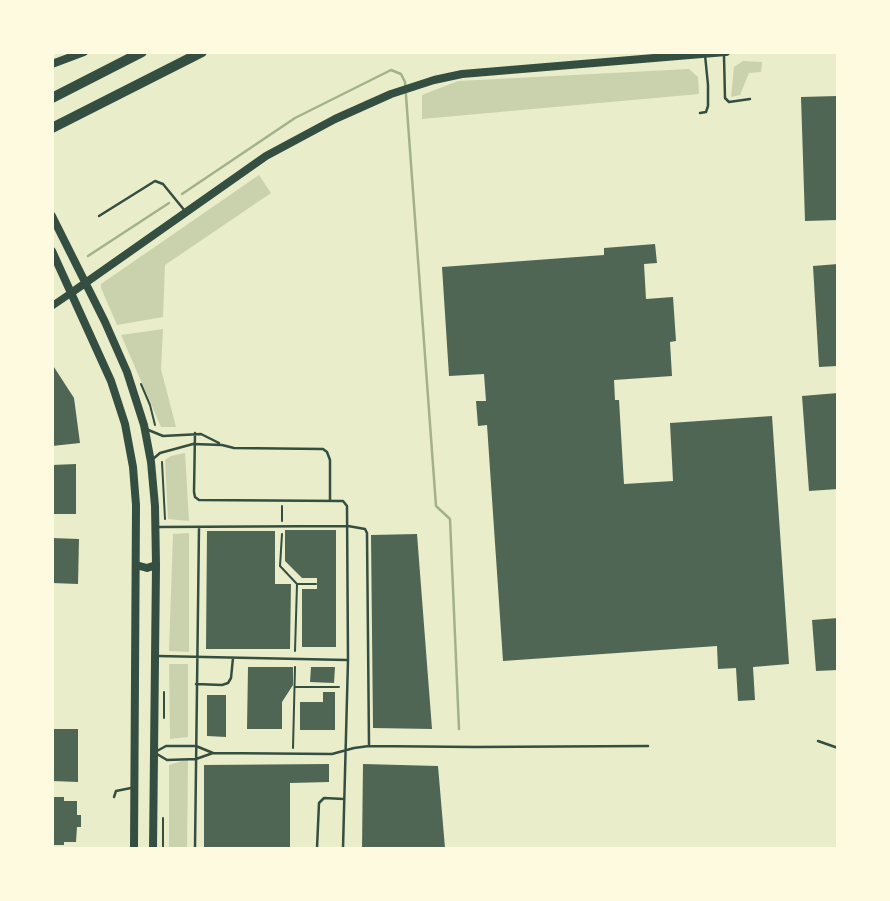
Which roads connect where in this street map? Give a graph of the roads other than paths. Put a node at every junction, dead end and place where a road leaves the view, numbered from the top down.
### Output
1 (84, 52) edge
2 (142, 52) edge
3 (202, 52) edge
4 (725, 53) edge
5 (705, 54) edge
6 (625, 56) edge
7 (52, 64) edge
8 (52, 98) edge
9 (750, 99) dead end
10 (700, 113) dead end
11 (52, 128) edge
12 (185, 212) junction
13 (52, 216) edge
14 (99, 216) dead end
15 (52, 251) edge
16 (85, 282) junction
17 (71, 293) junction
18 (52, 306) edge
19 (105, 321) junction
20 (89, 331) junction
21 (145, 428) junction
22 (195, 433) junction
23 (195, 444) junction
24 (222, 445) junction
25 (151, 462) junction
26 (330, 502) junction
27 (348, 526) junction
28 (155, 527) junction
29 (199, 527) junction
30 (136, 565) junction
31 (156, 565) junction
32 (135, 623) junction
33 (155, 623) junction
34 (155, 656) junction
35 (197, 657) junction
36 (233, 658) junction
37 (348, 660) junction
38 (196, 684) junction
39 (818, 741) dead end
40 (196, 746) junction
41 (369, 746) junction
42 (648, 746) dead end
43 (838, 748) edge
44 (345, 751) junction
45 (154, 752) junction
46 (214, 754) junction
47 (196, 759) junction
48 (135, 787) junction
49 (114, 797) dead end
50 (344, 799) junction
51 (134, 849) edge
52 (153, 849) edge
53 (195, 849) edge
54 (317, 849) edge
55 (343, 849) edge

1 - 7 main road
2 - 8 highway
3 - 11 highway
4 - 5 main road
4 - 9 lane
5 - 6 main road
5 - 10 lane
6 - 12 main road
12 - 14 lane
12 - 16 main road
13 - 16 main road
15 - 17 main road
16 - 17 main road
16 - 19 main road
17 - 18 street
17 - 20 main road
19 - 20 main road
19 - 21 main road
20 - 30 main road
21 - 22 lane
21 - 25 main road
22 - 23 lane
22 - 24 lane
23 - 24 lane
23 - 25 lane
23 - 26 lane
24 - 26 lane
25 - 28 main road
26 - 27 lane
27 - 29 lane
27 - 37 lane
27 - 41 lane
28 - 29 lane
28 - 31 main road
29 - 35 lane
30 - 31 main road
30 - 32 main road
31 - 33 main road
32 - 33 main road
32 - 48 main road
33 - 34 main road
34 - 35 lane
34 - 45 main road
35 - 36 lane
35 - 38 lane
36 - 37 lane
36 - 38 lane
37 - 44 lane
38 - 40 lane
39 - 43 lane
40 - 45 lane
40 - 46 lane
40 - 47 lane
41 - 42 lane
41 - 44 lane
44 - 46 lane
44 - 50 lane
45 - 47 lane
45 - 52 main road
46 - 47 lane
47 - 53 lane
48 - 49 lane
48 - 51 main road
50 - 54 lane
50 - 55 lane

